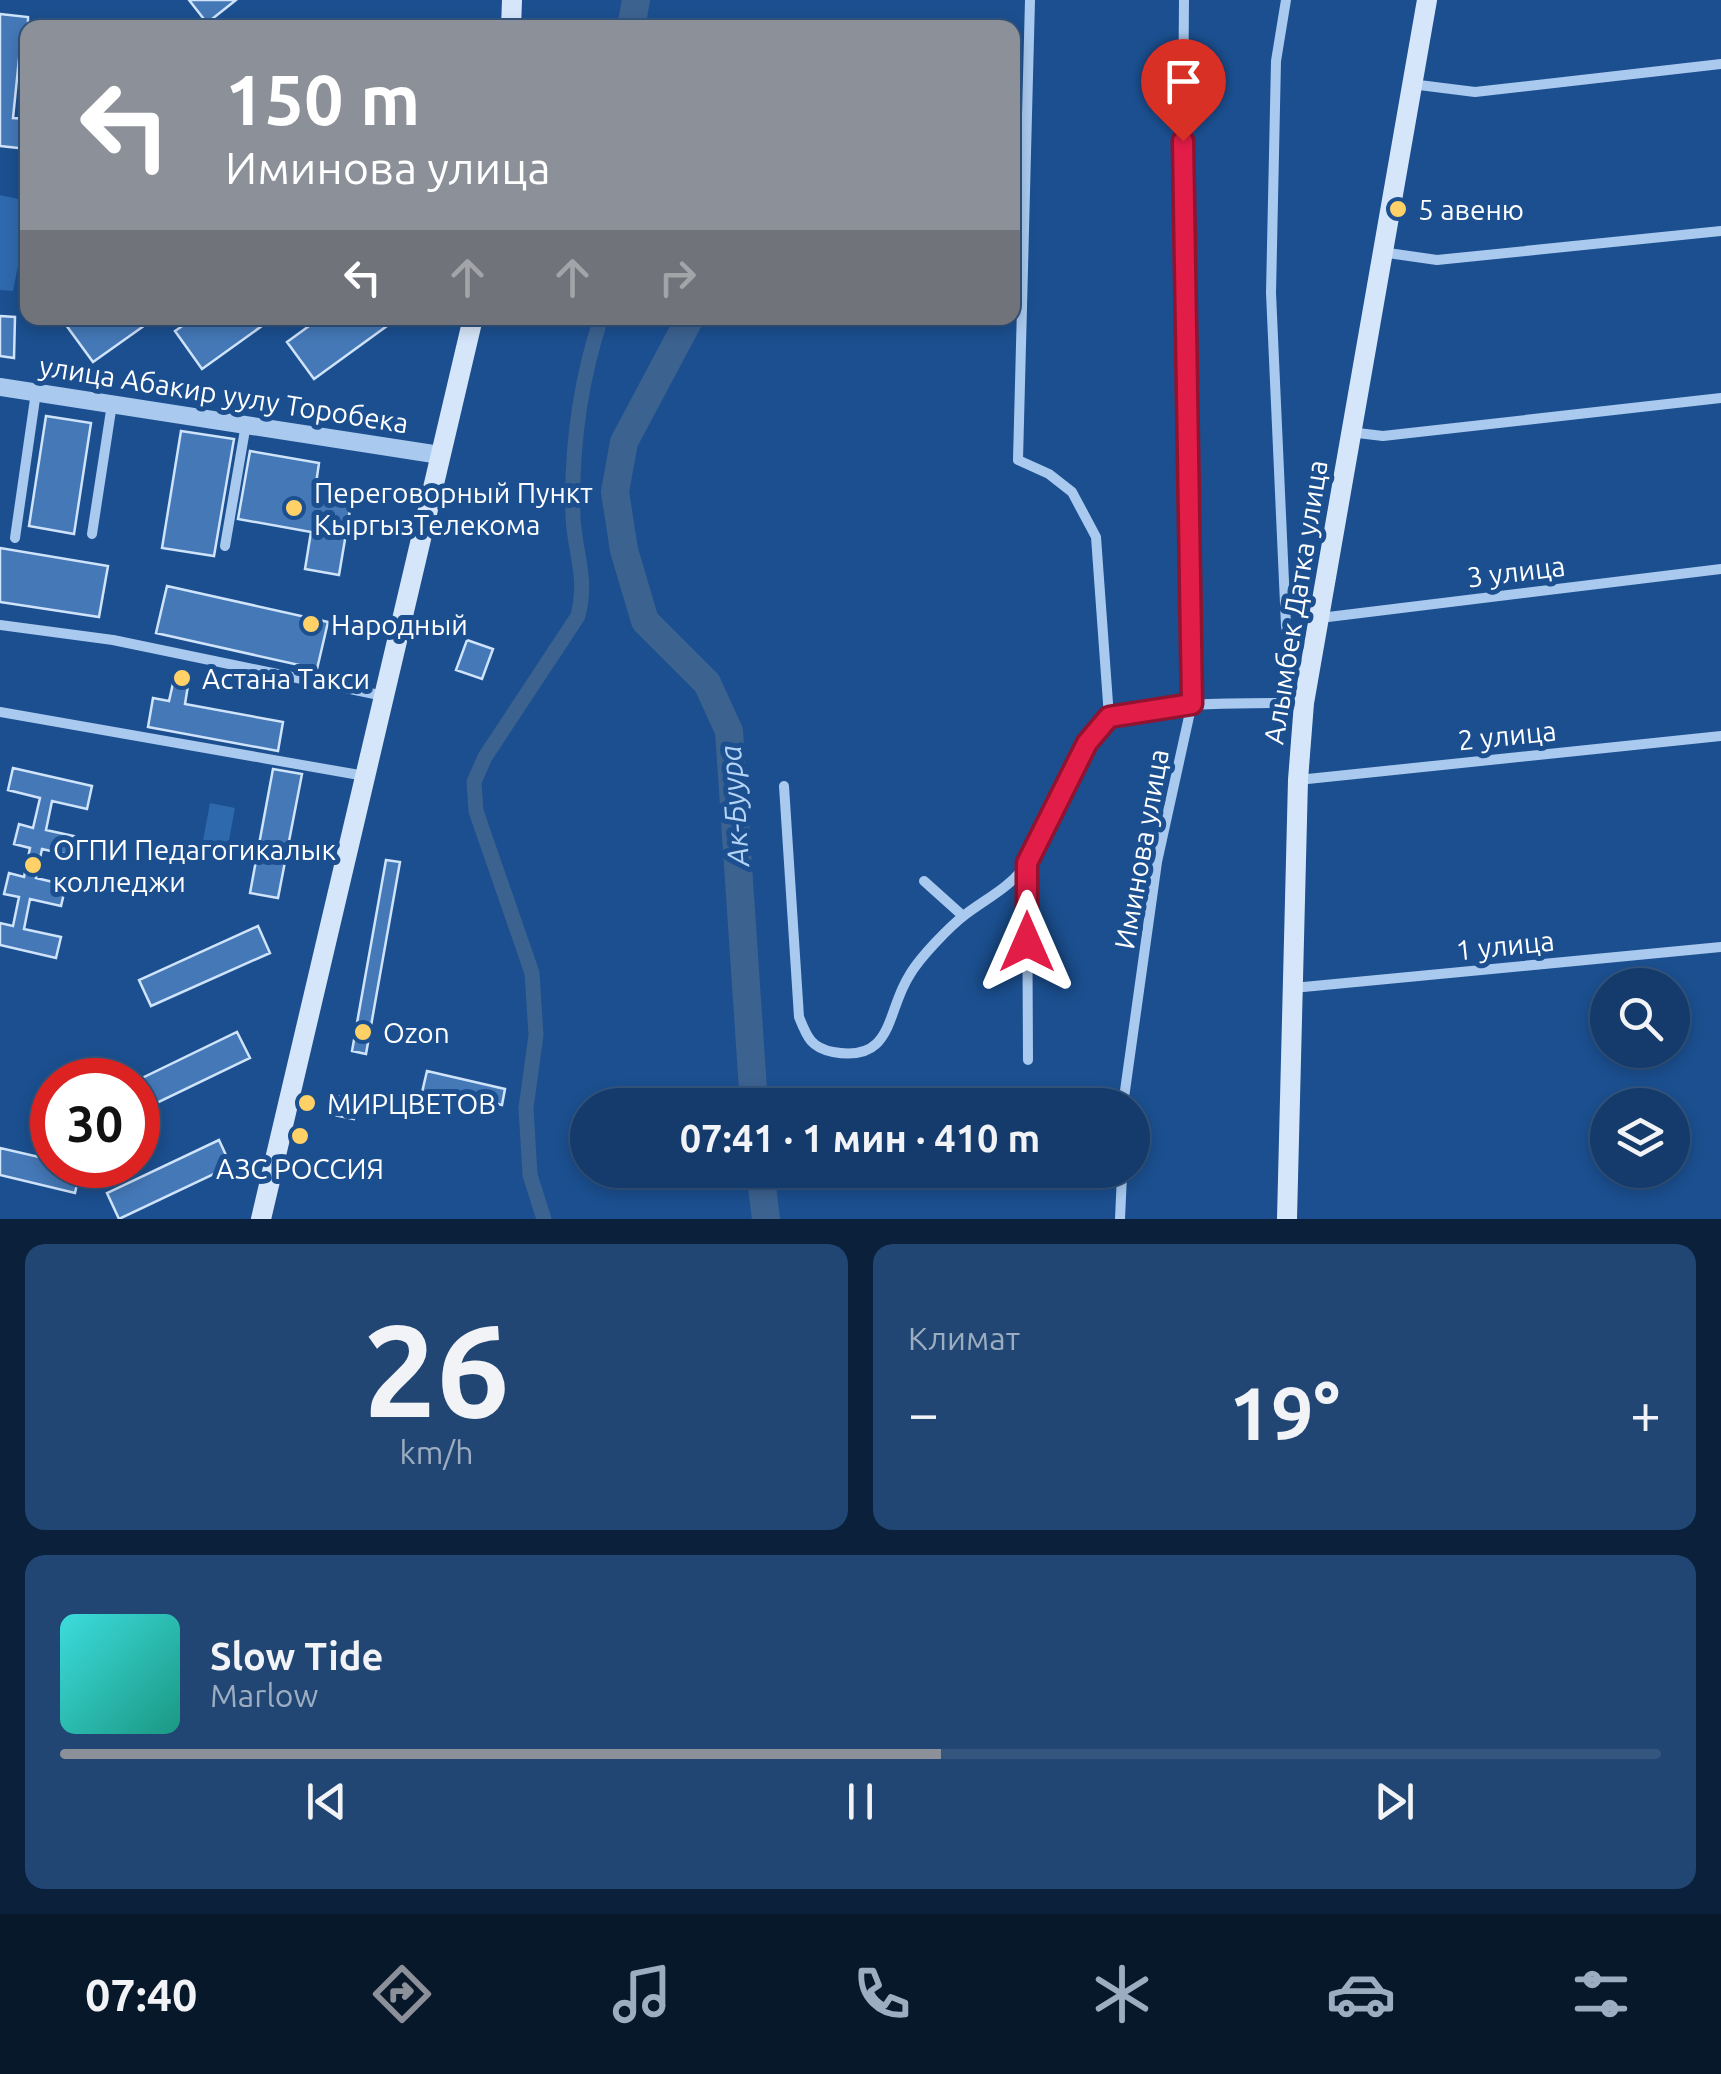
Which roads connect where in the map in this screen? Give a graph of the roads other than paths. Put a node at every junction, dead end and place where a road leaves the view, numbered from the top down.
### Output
1 (1030, 0) edge
2 (1184, 0) edge
3 (1286, 0) edge
4 (1427, 0) edge
5 (1721, 64) edge
6 (1411, 84) junction
7 (1721, 231) edge
8 (1381, 252) junction
9 (471, 325) edge
10 (0, 388) edge
11 (36, 392) junction
12 (1721, 398) edge
13 (112, 404) junction
14 (246, 424) junction
15 (1349, 432) junction
16 (440, 455) junction
17 (92, 534) dead end
18 (15, 538) dead end
19 (225, 546) dead end
20 (1721, 569) edge
21 (1318, 618) junction
22 (0, 624) edge
23 (1307, 678) junction
24 (384, 696) junction
25 (1304, 703) junction
26 (1192, 704) junction
27 (0, 712) edge
28 (1109, 717) junction
29 (1721, 736) edge
30 (365, 776) junction
31 (1298, 780) junction
32 (784, 786) dead end
33 (1027, 863) junction
34 (924, 881) dead end
35 (963, 916) junction
36 (1721, 947) edge
37 (1293, 988) junction
38 (1028, 1060) dead end
39 (1125, 1088) edge
40 (1121, 1188) edge
41 (260, 1219) edge
42 (1120, 1219) edge
43 (1287, 1219) edge

1 - 28 street
2 - 26 street, Иминова улица
3 - 23 street
4 - 6 main road, Алымбек Датка улица
5 - 6 street
6 - 8 main road, Алымбек Датка улица
7 - 8 street
8 - 15 main road, Алымбек Датка улица
9 - 16 main road
10 - 11 street, улица Абакир уулу Торобека
11 - 13 street, улица Абакир уулу Торобека
11 - 18 street
12 - 15 street
13 - 14 street, улица Абакир уулу Торобека
13 - 17 street
14 - 16 street, улица Абакир уулу Торобека
14 - 19 street
15 - 21 main road, Алымбек Датка улица
16 - 24 main road
20 - 21 street, 3 улица
21 - 23 main road, Алымбек Датка улица
22 - 24 street
23 - 25 main road, Алымбек Датка улица
24 - 30 main road
25 - 26 street
25 - 31 main road, Алымбек Датка улица
26 - 28 street
26 - 39 street, Иминова улица
27 - 30 street
28 - 33 street
29 - 31 street, 2 улица
30 - 41 main road
31 - 37 main road, Алымбек Датка улица
32 - 35 street
33 - 35 street
33 - 38 street
34 - 35 street
36 - 37 street, 1 улица
37 - 43 main road, Алымбек Датка улица
40 - 42 street

